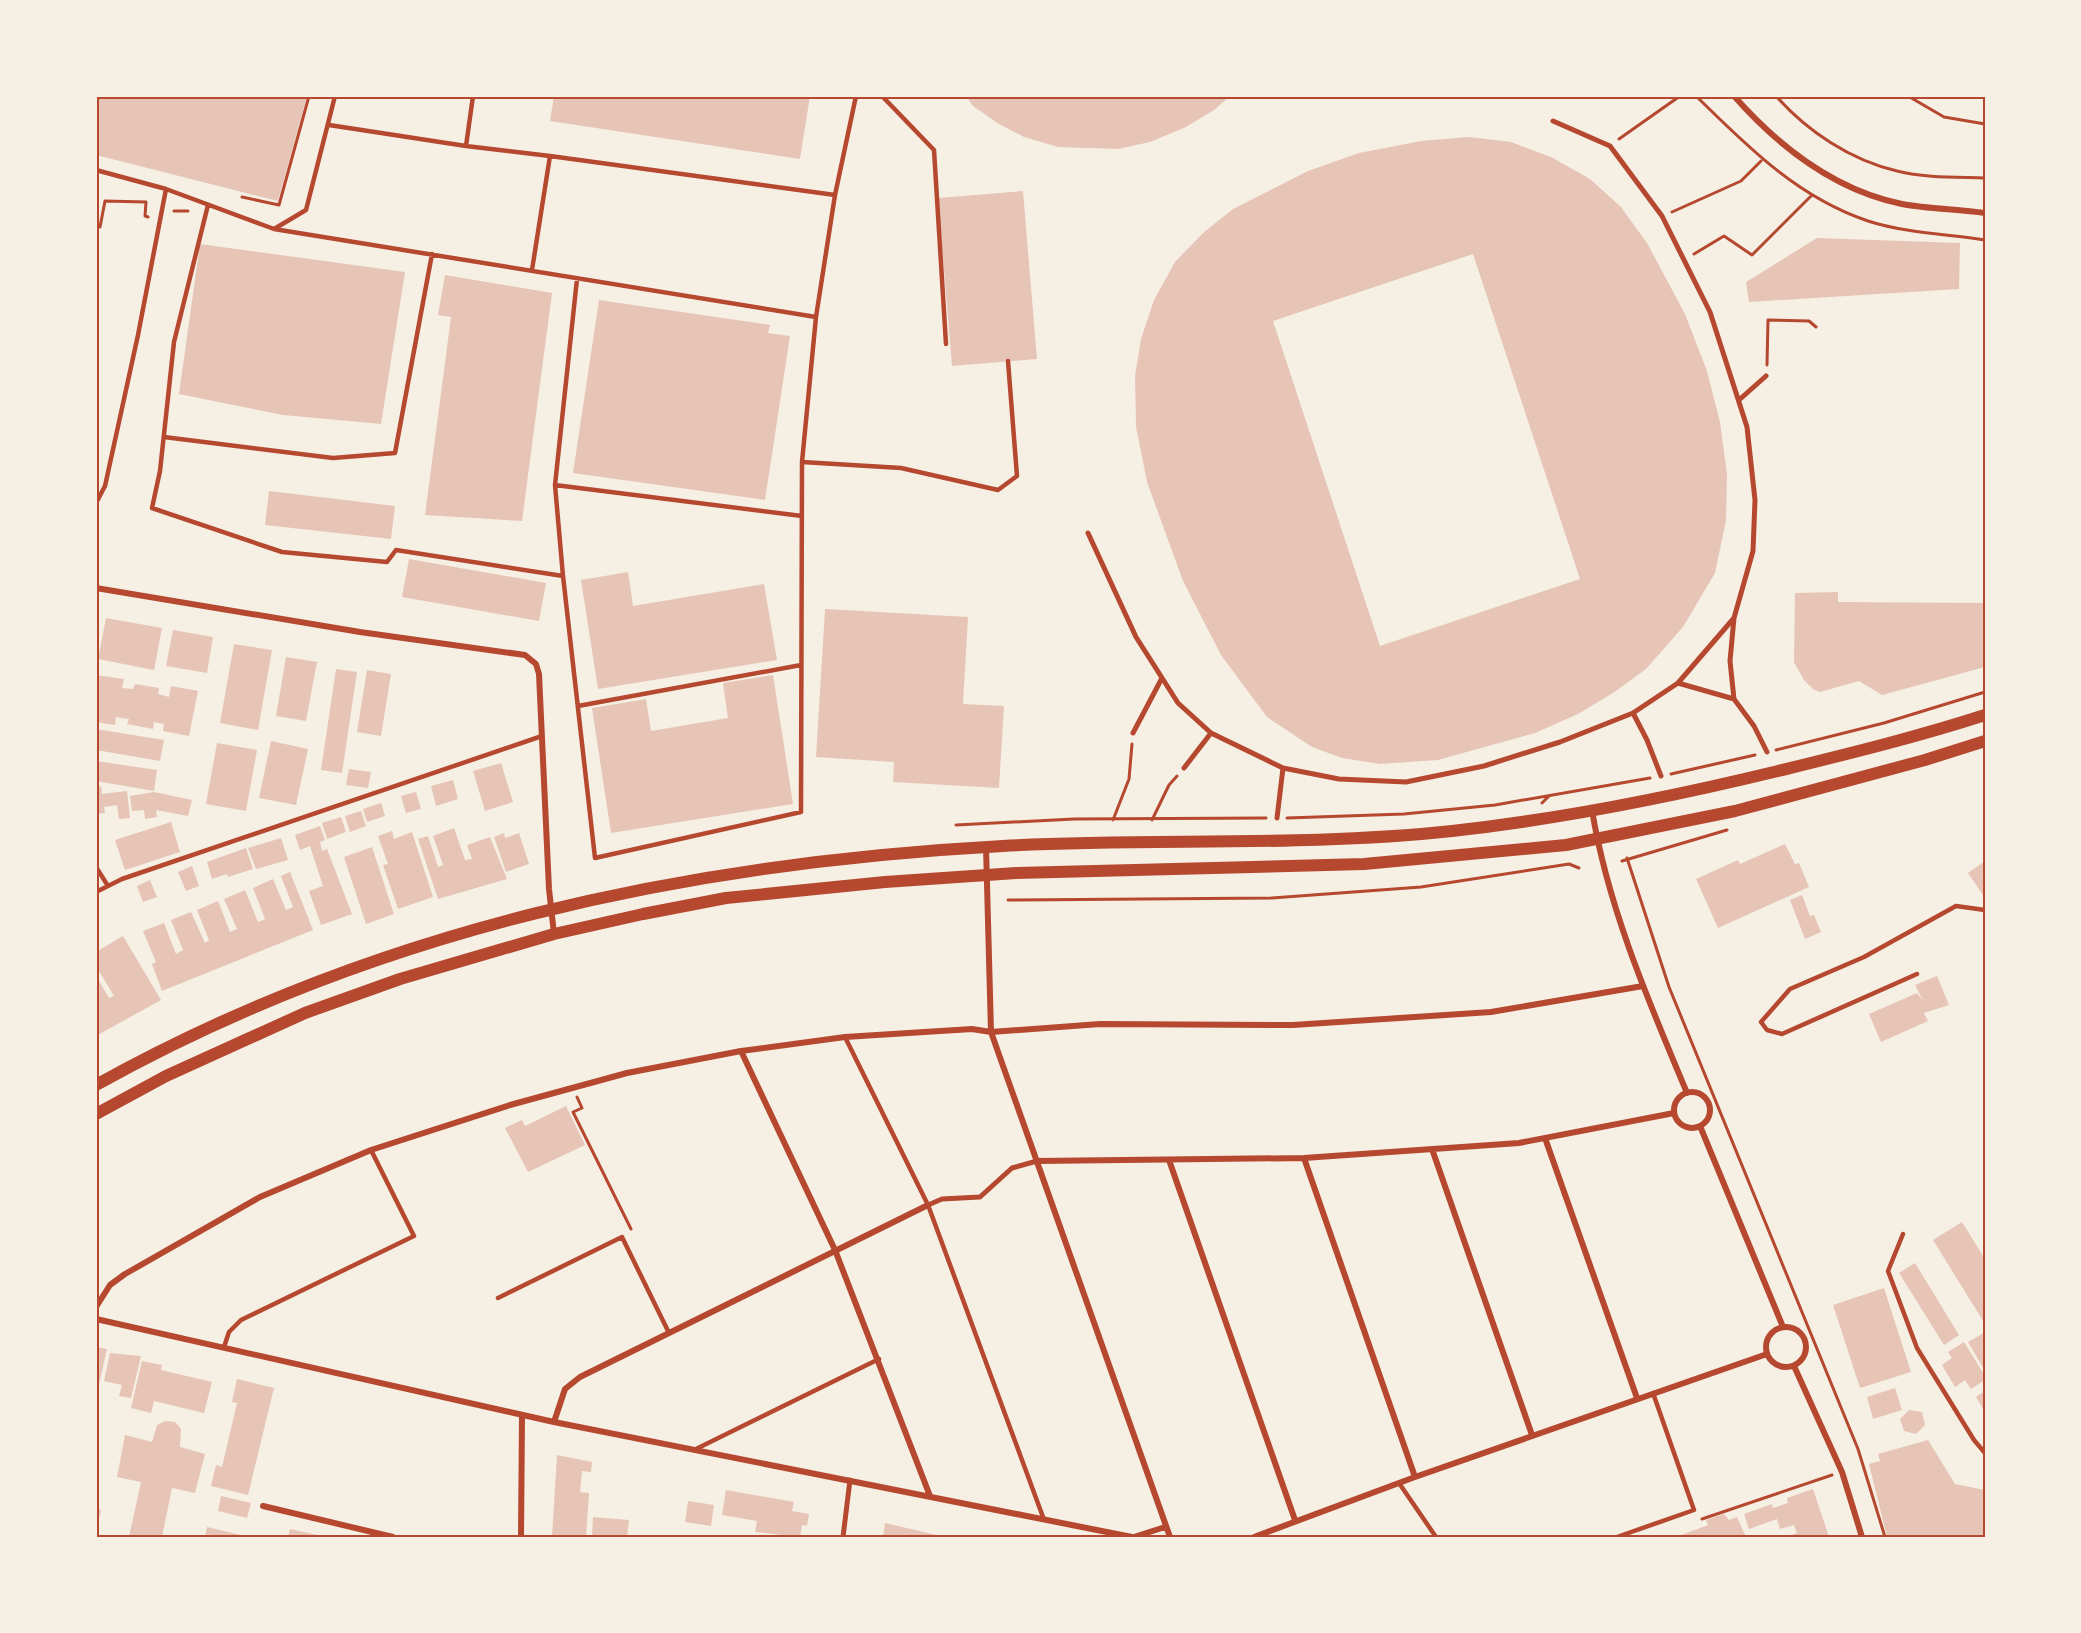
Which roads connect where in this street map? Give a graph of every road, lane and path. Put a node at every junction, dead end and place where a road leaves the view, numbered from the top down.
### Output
1 (309, 96) edge
2 (334, 96) edge
3 (473, 96) edge
4 (856, 96) edge
5 (882, 96) edge
6 (1680, 96) edge
7 (1734, 96) edge
8 (1776, 96) edge
9 (1908, 96) edge
10 (1553, 121) dead end
11 (1985, 124) edge
12 (329, 125) junction
13 (466, 146) junction
14 (1610, 146) junction
15 (550, 156) junction
16 (1761, 160) dead end
17 (96, 170) edge
18 (1985, 178) edge
19 (166, 189) junction
20 (835, 195) junction
21 (1812, 195) dead end
22 (242, 197) dead end
23 (208, 206) junction
24 (1985, 213) edge
25 (1662, 216) junction
26 (160, 220) junction
27 (100, 227) dead end
28 (274, 229) junction
29 (432, 254) junction
30 (1685, 258) junction
31 (532, 270) junction
32 (577, 279) junction
33 (816, 317) junction
34 (1816, 327) dead end
35 (946, 344) dead end
36 (1008, 361) dead end
37 (1767, 376) joint
38 (1739, 400) junction
39 (164, 437) junction
40 (802, 462) junction
41 (555, 485) junction
42 (96, 503) edge
43 (802, 516) junction
44 (1088, 532) dead end
45 (563, 576) junction
46 (96, 588) edge
47 (1734, 618) junction
48 (801, 665) junction
49 (1162, 678) junction
50 (1678, 683) junction
51 (1985, 692) edge
52 (1734, 699) junction
53 (578, 706) junction
54 (1633, 713) junction
55 (1985, 715) edge
56 (1132, 733) joint
57 (1211, 733) junction
58 (542, 736) junction
59 (1985, 741) edge
60 (1767, 752) junction
61 (1184, 768) dead end
62 (1283, 768) junction
63 (1661, 776) junction
64 (1169, 785) dead end
65 (1549, 795) dead end
66 (1592, 810) junction
67 (1277, 818) dead end
68 (1113, 820) dead end
69 (1152, 820) dead end
70 (1005, 823) dead end
71 (956, 825) dead end
72 (1597, 840) junction
73 (986, 848) junction
74 (1622, 861) dead end
75 (96, 867) edge
76 (1579, 868) dead end
77 (986, 876) junction
78 (108, 885) junction
79 (96, 892) edge
80 (1008, 900) dead end
81 (551, 909) junction
82 (1985, 910) edge
83 (554, 934) junction
84 (1917, 974) dead end
85 (1643, 986) junction
86 (991, 1032) junction
87 (845, 1037) junction
88 (741, 1051) junction
89 (96, 1085) edge
90 (1687, 1093) junction
91 (582, 1108) dead end
92 (1674, 1113) junction
93 (96, 1114) edge
94 (1700, 1126) junction
95 (1545, 1138) junction
96 (1432, 1149) junction
97 (371, 1150) junction
98 (1304, 1158) junction
99 (1169, 1160) junction
100 (1037, 1161) junction
101 (928, 1205) junction
102 (632, 1230) dead end
103 (1903, 1234) dead end
104 (835, 1250) junction
105 (498, 1298) dead end
106 (96, 1307) edge
107 (96, 1319) edge
108 (1783, 1327) junction
109 (669, 1333) junction
110 (225, 1347) junction
111 (1767, 1354) junction
112 (879, 1359) junction
113 (1794, 1366) junction
114 (1653, 1393) junction
115 (1638, 1398) junction
116 (522, 1416) junction
117 (554, 1422) junction
118 (1532, 1435) junction
119 (696, 1449) junction
120 (1985, 1453) edge
121 (1842, 1472) junction
122 (1415, 1477) junction
123 (850, 1480) junction
124 (1399, 1483) junction
125 (930, 1496) junction
126 (263, 1506) dead end
127 (1694, 1510) junction
128 (1043, 1517) junction
129 (1295, 1520) junction
130 (1165, 1527) junction
131 (393, 1537) edge
132 (521, 1537) edge
133 (843, 1537) edge
134 (1133, 1537) edge
135 (1170, 1537) edge
136 (1254, 1537) edge
137 (1436, 1537) edge
138 (1617, 1537) edge
139 (1863, 1537) edge
140 (1885, 1537) edge

1 - 22 path
2 - 12 lane
3 - 13 lane
4 - 20 lane
5 - 35 lane
6 - 14 path
7 - 24 street
8 - 18 path
9 - 11 path
10 - 14 street
12 - 13 lane
12 - 28 lane
13 - 15 lane
14 - 25 street
15 - 20 lane
15 - 31 lane
16 - 25 path
17 - 19 lane
19 - 23 lane
19 - 26 lane
20 - 33 lane
21 - 30 path
23 - 28 lane
23 - 39 lane
25 - 30 street
26 - 27 path
26 - 42 lane
28 - 29 lane
29 - 31 lane
29 - 39 lane
30 - 38 street
31 - 32 lane
32 - 33 lane
32 - 41 lane
33 - 40 lane
34 - 37 path
36 - 40 lane
37 - 38 street
38 - 47 street
39 - 45 lane
40 - 43 lane
41 - 43 lane
41 - 45 lane
43 - 48 lane
44 - 49 street
45 - 53 lane
46 - 58 street
47 - 50 street
47 - 52 street
48 - 53 lane
48 - 53 lane
49 - 56 street
49 - 57 street
50 - 52 street
50 - 54 street
51 - 60 path
52 - 60 street
54 - 62 street
54 - 63 street
55 - 66 main road
56 - 68 path
57 - 61 street
57 - 62 street
58 - 78 lane
58 - 81 street
59 - 72 main road
60 - 63 path
62 - 67 street
63 - 65 path
64 - 69 path
66 - 72 street
66 - 73 main road
70 - 71 path
72 - 77 main road
72 - 85 street
73 - 77 street
73 - 81 main road
74 - 140 path
75 - 78 lane
76 - 80 path
77 - 83 main road
77 - 86 street
78 - 79 lane
81 - 83 street
81 - 89 main road
82 - 84 lane
83 - 93 main road
85 - 86 street
85 - 90 street
86 - 87 street
86 - 100 street
87 - 88 street
87 - 101 lane
88 - 97 street
88 - 104 street
90 - 92 street
90 - 94 street
91 - 102 path
92 - 94 street
92 - 95 street
94 - 108 street
95 - 96 street
95 - 115 street
96 - 98 street
96 - 118 street
97 - 106 street
97 - 110 lane
98 - 99 street
98 - 122 street
99 - 100 street
99 - 129 street
100 - 101 street
100 - 130 street
101 - 104 street
101 - 128 lane
103 - 120 lane
104 - 109 street
104 - 112 street
105 - 109 lane
107 - 110 street
108 - 111 street
108 - 113 street
109 - 117 street
110 - 116 street
111 - 113 street
111 - 114 street
112 - 119 lane
112 - 125 street
113 - 121 street
114 - 115 street
114 - 127 lane
115 - 118 street
116 - 117 street
116 - 132 street
117 - 119 street
118 - 122 street
119 - 123 street
121 - 127 path
121 - 139 street
122 - 124 street
123 - 125 street
123 - 133 street
124 - 129 street
124 - 137 lane
125 - 128 street
126 - 131 street
127 - 138 lane
128 - 134 street
129 - 136 street
130 - 134 street
130 - 135 street

